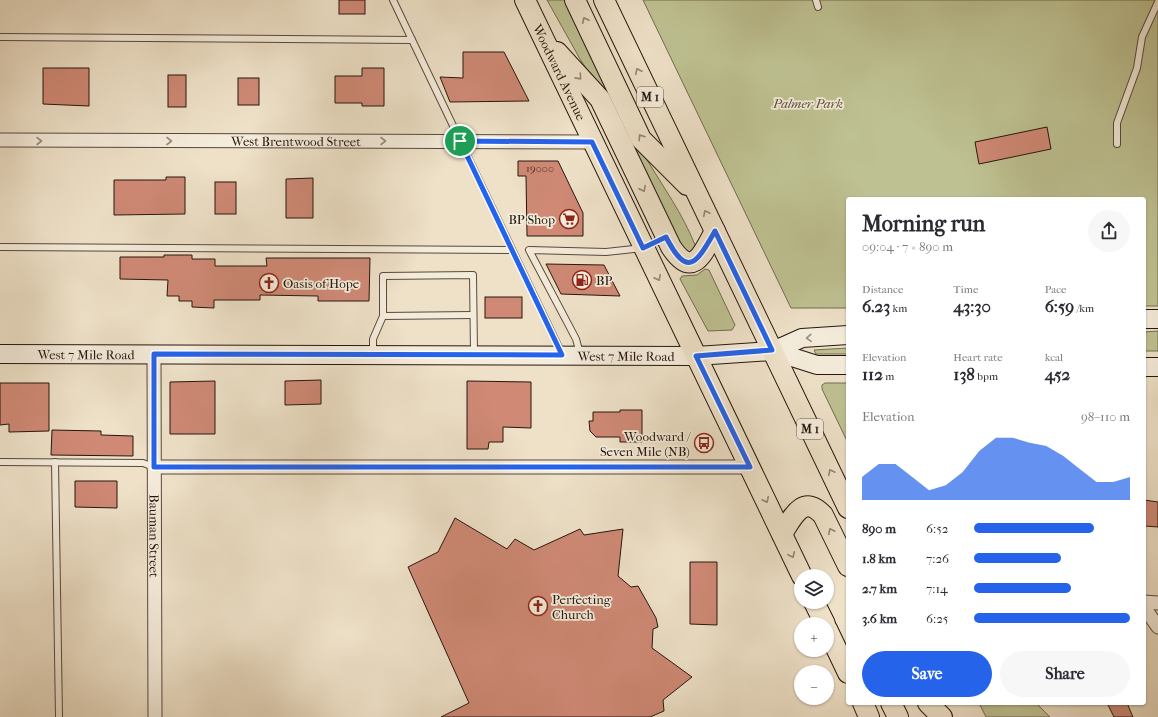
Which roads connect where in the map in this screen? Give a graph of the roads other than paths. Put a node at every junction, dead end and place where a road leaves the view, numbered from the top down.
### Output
1 (393, 0) edge
2 (525, 0) edge
3 (576, 0) edge
4 (604, 0) edge
5 (816, 0) edge
6 (1158, 2) edge
7 (818, 7) dead end
8 (0, 37) edge
9 (543, 38) junction
10 (412, 40) junction
11 (0, 140) edge
12 (457, 141) junction
13 (592, 142) junction
14 (1116, 144) dead end
15 (697, 195) junction
16 (715, 231) junction
17 (666, 237) junction
18 (0, 247) edge
19 (643, 248) junction
20 (512, 250) junction
21 (473, 315) junction
22 (383, 316) junction
23 (1146, 319) edge
24 (1158, 319) edge
25 (846, 335) edge
26 (772, 350) junction
27 (0, 354) edge
28 (154, 354) junction
29 (373, 355) junction
30 (474, 355) junction
31 (562, 355) junction
32 (580, 355) junction
33 (696, 356) junction
34 (846, 365) edge
35 (1146, 367) edge
36 (1158, 367) edge
37 (0, 462) edge
38 (55, 462) junction
39 (154, 467) junction
40 (750, 467) junction
41 (846, 504) edge
42 (782, 534) junction
43 (846, 562) edge
44 (799, 569) edge
45 (1146, 602) edge
46 (1158, 603) edge
47 (1146, 610) edge
48 (1158, 627) edge
49 (836, 643) edge
50 (846, 667) edge
51 (864, 705) edge
52 (892, 705) edge
53 (930, 705) edge
54 (943, 705) edge
55 (59, 717) edge
56 (155, 717) edge
57 (869, 717) edge
58 (898, 717) edge
59 (942, 717) edge
60 (948, 717) edge

1 - 10 lane
2 - 9 main road, Woodward Avenue
15 -> 3 main road
15 -> 4 main road, M 1
5 - 7 lane
6 - 14 lane
8 - 10 lane
9 - 13 main road, Woodward Avenue
9 -> 17 main road
10 - 12 lane
11 -> 12 street, West Brentwood Street
12 - 13 street, West Brentwood Street
12 - 20 lane
13 - 19 main road, Woodward Avenue
16 -> 15 main road, M 1
16 - 17 main road
16 - 26 main road, M 1
17 - 19 lane
18 - 20 lane
19 - 32 lane
19 -> 33 main road, Woodward Avenue
20 - 31 lane
21 - 22 lane
21 - 22 lane
21 - 30 lane
22 - 29 lane
23 - 24 main road
25 -> 26 main road, West 7 Mile Road
26 - 33 main road, West 7 Mile Road
26 - 34 main road, West 7 Mile Road
41 -> 26 main road, M 1
27 - 28 main road, West 7 Mile Road
28 - 29 main road, West 7 Mile Road
28 - 39 street, Bauman Street
29 - 30 main road, West 7 Mile Road
30 - 31 main road, West 7 Mile Road
31 - 32 main road, West 7 Mile Road
32 - 33 main road, West 7 Mile Road
33 - 40 main road, Woodward Avenue
35 - 36 main road
37 - 38 lane
38 - 39 lane
38 - 55 lane
39 - 40 street
39 - 56 street, Bauman Street
40 -> 42 main road, Woodward Avenue
43 -> 42 main road
42 -> 44 main road, Woodward Avenue
45 - 46 street
47 - 48 street
49 - 50 main road
51 - 57 main road
52 - 58 main road
53 - 59 main road
54 - 60 main road

